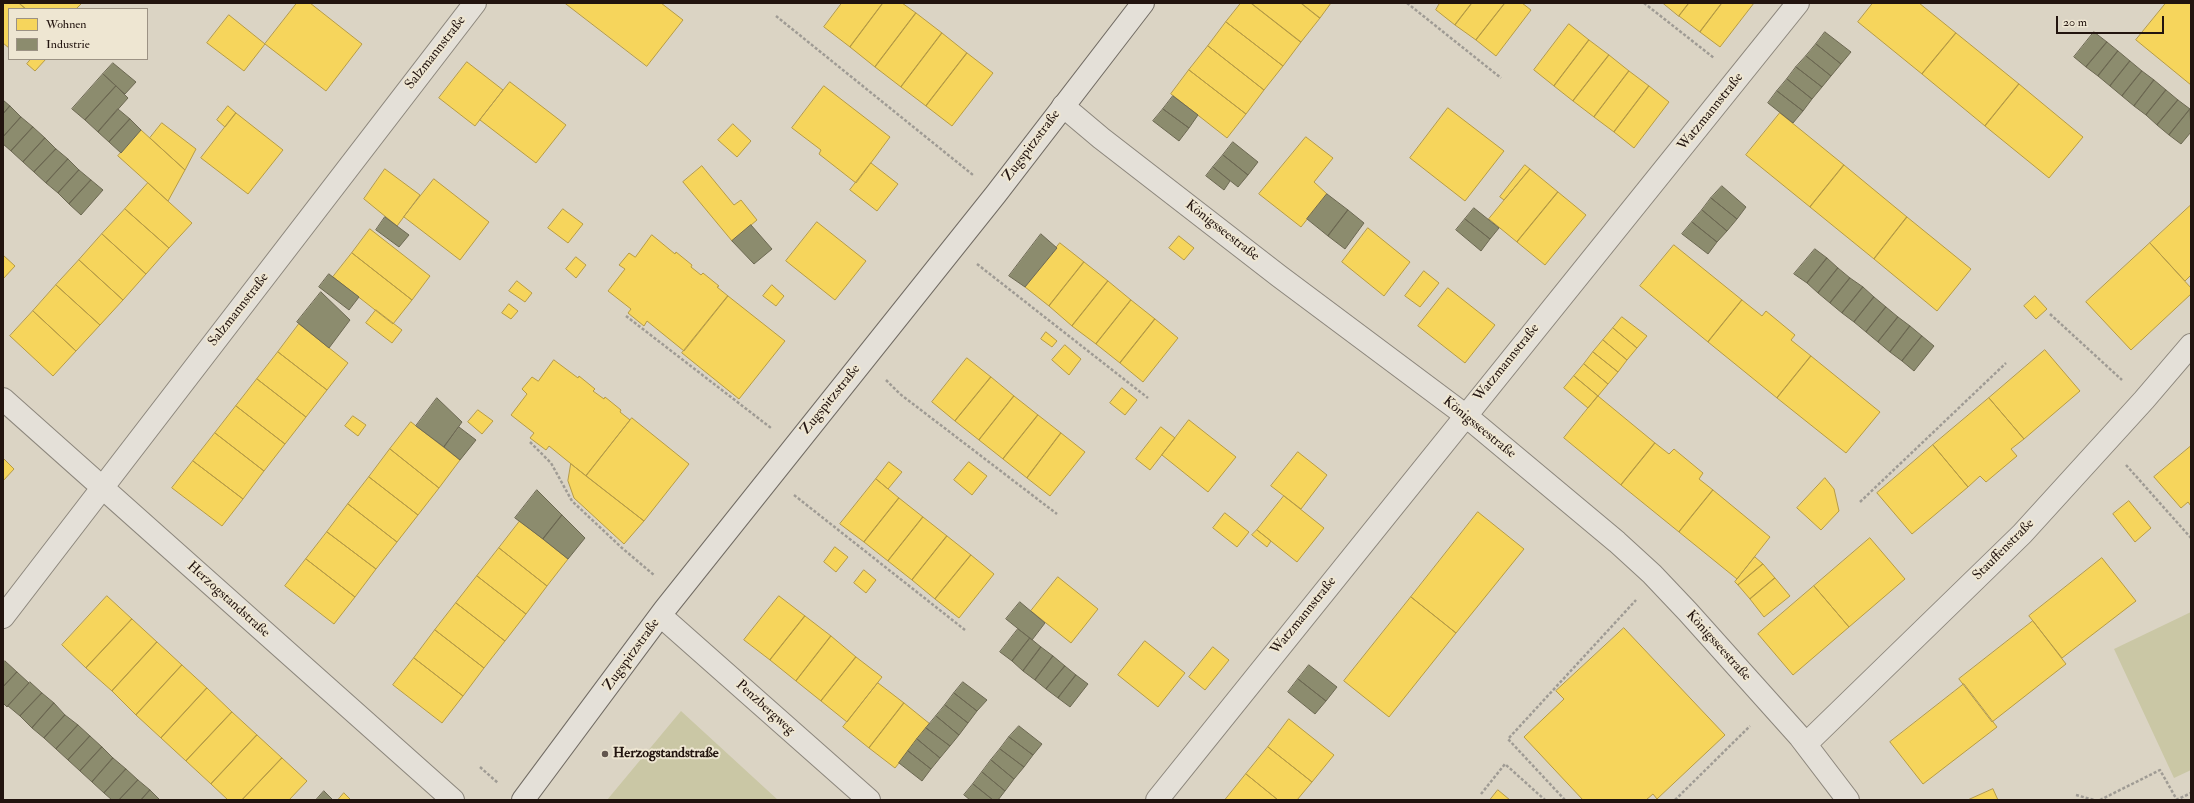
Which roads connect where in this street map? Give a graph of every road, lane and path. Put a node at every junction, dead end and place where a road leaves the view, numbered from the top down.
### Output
1 (474, 3) edge
2 (1143, 3) edge
3 (1407, 3) edge
4 (1644, 3) edge
5 (1798, 3) edge
6 (776, 16) dead end
7 (1738, 77) junction
8 (1501, 78) dead end
9 (1064, 106) junction
10 (996, 194) junction
11 (954, 246) junction
12 (2050, 314) dead end
13 (626, 316) dead end
14 (2191, 345) edge
15 (865, 358) junction
16 (2006, 363) dead end
17 (1148, 398) dead end
18 (3, 399) edge
19 (2144, 400) junction
20 (1465, 415) junction
21 (530, 442) dead end
22 (2106, 442) junction
23 (794, 446) junction
24 (771, 477) junction
25 (102, 488) junction
26 (1860, 502) dead end
27 (1057, 514) dead end
28 (2191, 538) edge
29 (678, 594) junction
30 (1628, 608) dead end
31 (661, 616) junction
32 (3, 617) edge
33 (965, 630) dead end
34 (1771, 704) junction
35 (1806, 744) junction
36 (2191, 793) edge
37 (1481, 794) dead end
38 (2076, 795) dead end
39 (453, 800) edge
40 (524, 800) edge
41 (869, 800) edge
42 (1157, 800) edge
43 (1545, 800) edge
44 (1564, 800) edge
45 (1675, 800) edge
46 (1848, 800) edge
47 (2094, 800) edge
48 (2100, 800) edge
49 (2176, 800) edge

1 - 25 street, Salzmannstraße
2 - 9 street, Zugspitzstraße
3 - 8 path
4 - 7 path
5 - 7 street, Watzmannstraße
6 - 10 path
7 - 20 street, Watzmannstraße
9 - 10 street, Zugspitzstraße
9 - 20 street, Königsseestraße
10 - 11 street, Zugspitzstraße
11 - 15 street, Zugspitzstraße
11 - 17 path
12 - 19 path
13 - 23 path
14 - 19 street, Stauffenstraße
15 - 23 street, Zugspitzstraße
15 - 27 path
16 - 26 path
18 - 25 street, Herzogstandstraße
19 - 22 street, Stauffenstraße
20 - 34 street, Königsseestraße
20 - 42 street, Watzmannstraße
21 - 29 path
22 - 28 path
22 - 35 street, Stauffenstraße
23 - 24 street, Zugspitzstraße
24 - 29 street, Zugspitzstraße
24 - 33 path
25 - 32 street, Salzmannstraße
25 - 39 street, Herzogstandstraße
29 - 31 street, Zugspitzstraße
30 - 44 path
31 - 40 street, Zugspitzstraße
31 - 41 street, Penzbergweg
34 - 35 street, Königsseestraße
34 - 45 path
35 - 46 street, Königsseestraße
36 - 49 path
37 - 43 path
38 - 47 path
48 - 49 path

